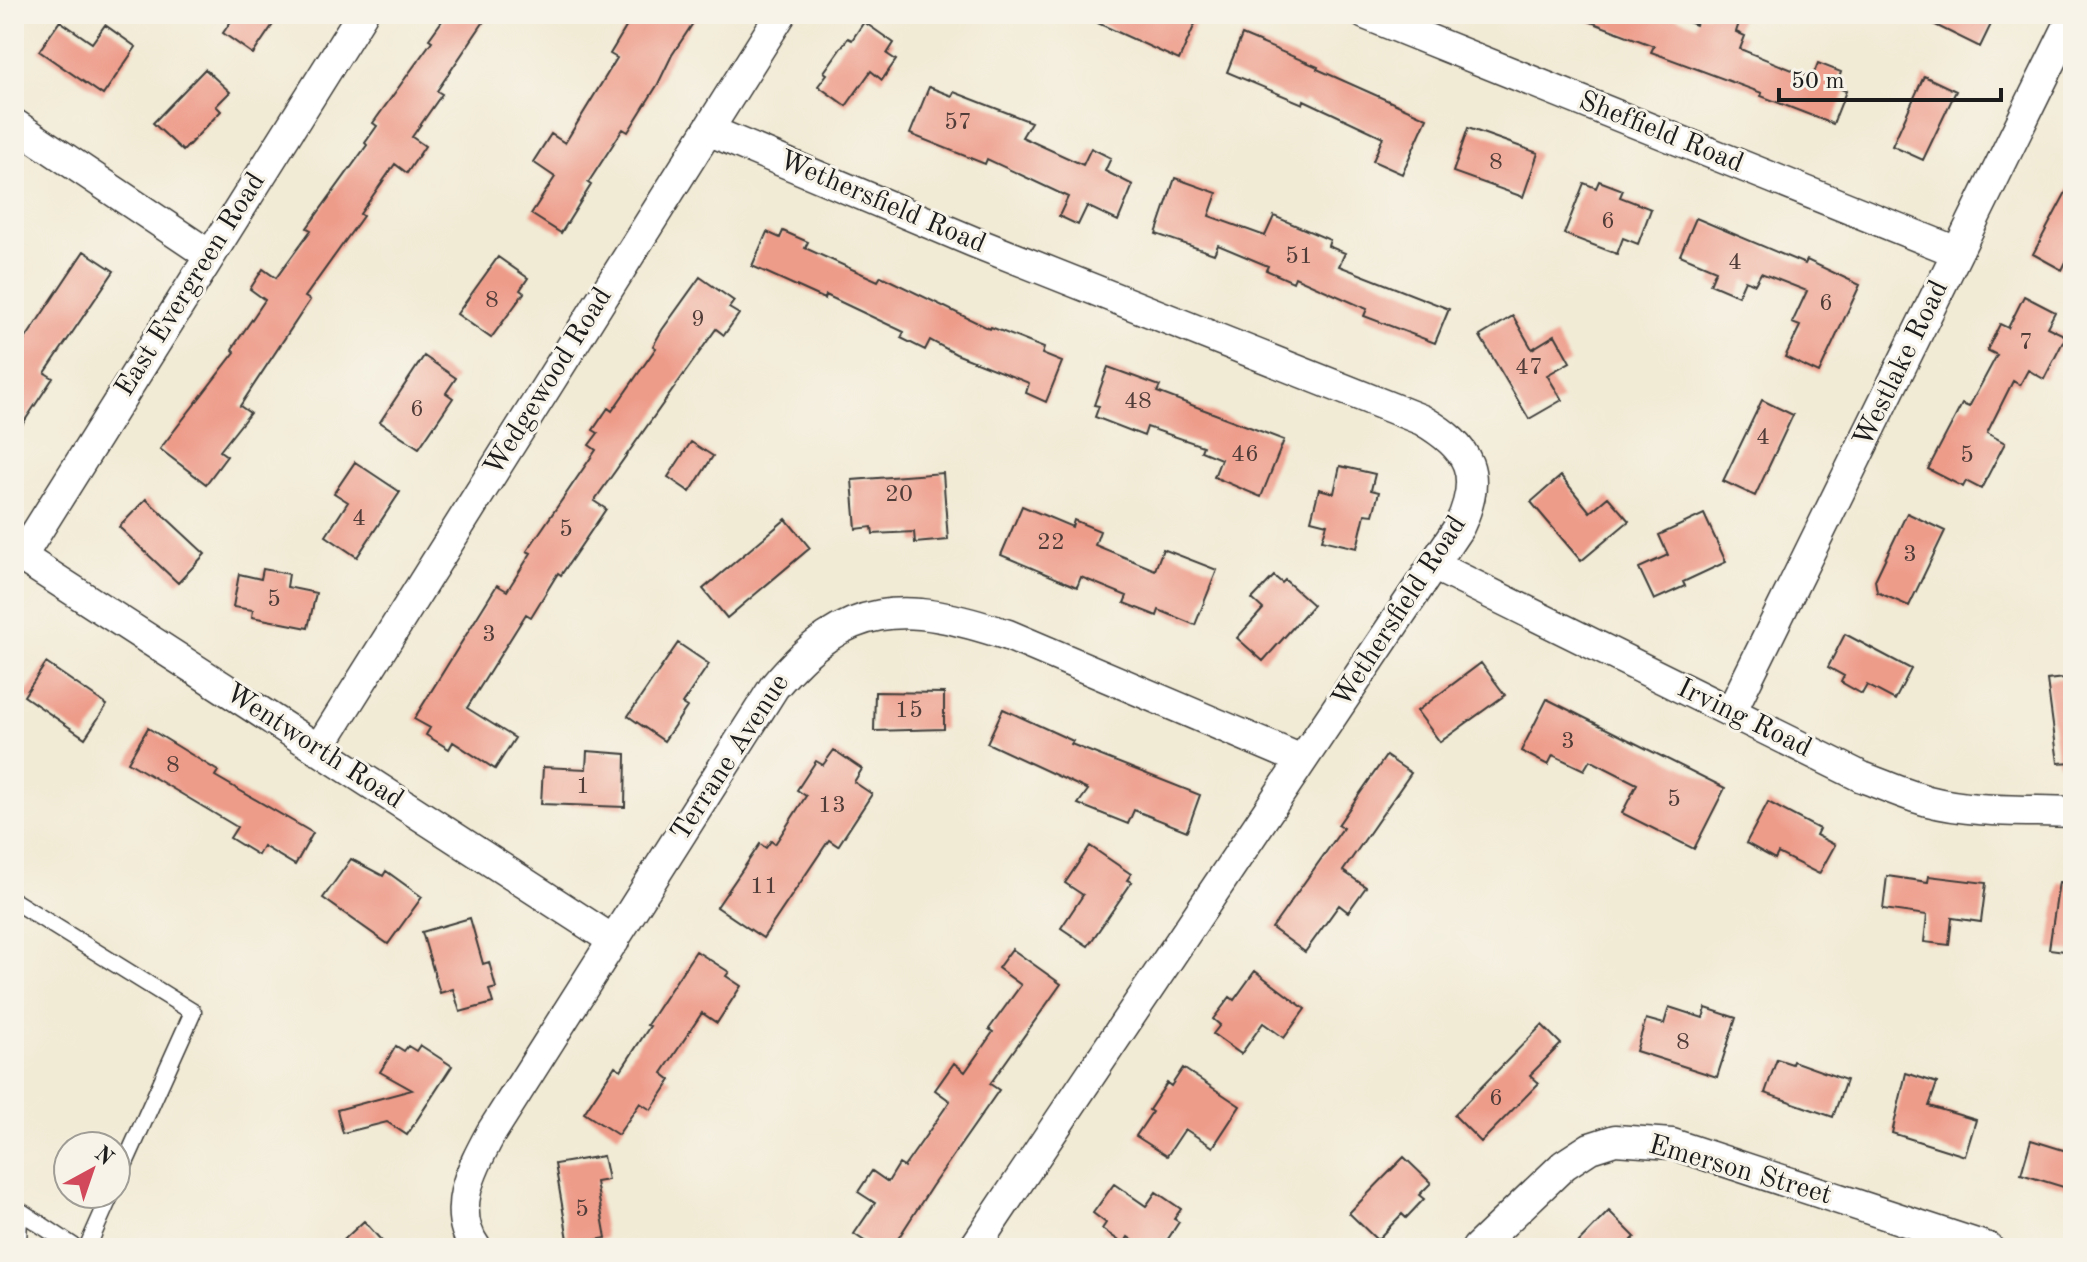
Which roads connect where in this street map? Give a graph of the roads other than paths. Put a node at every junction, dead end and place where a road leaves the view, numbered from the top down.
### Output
1 (362, 14) edge
2 (781, 14) edge
3 (1365, 14) edge
4 (2073, 17) edge
5 (14, 124) edge
6 (708, 130) junction
7 (1957, 252) junction
8 (209, 255) junction
9 (18, 555) edge
10 (1433, 565) junction
11 (1731, 712) junction
12 (318, 750) junction
13 (1302, 760) junction
14 (2073, 812) edge
15 (14, 901) edge
16 (614, 941) junction
17 (132, 1147) edge
18 (17, 1208) edge
19 (104, 1210) edge
20 (984, 1245) edge
21 (18, 1248) edge
22 (76, 1248) edge
23 (87, 1248) edge
24 (476, 1248) edge
25 (1477, 1248) edge
26 (1988, 1248) edge

1 - 8 street, East Evergreen Road
2 - 6 street, Wedgewood Road
3 - 7 street, Sheffield Road
4 - 7 street, Westlake Road
5 - 8 street
6 - 10 street, Wethersfield Road
6 - 12 street, Wedgewood Road
7 - 11 street, Westlake Road
8 - 9 street, East Evergreen Road
9 - 12 street, Wentworth Road
10 - 11 street, Irving Road
10 - 13 street, Wethersfield Road
11 - 14 street, Irving Road
12 - 16 street, Wentworth Road
13 - 16 street, Terrane Avenue
13 - 20 street, Wethersfield Road
15 - 17 lane
16 - 24 street, Terrane Avenue
18 - 21 lane
18 - 22 lane
19 - 23 lane
25 - 26 street, Emerson Street

